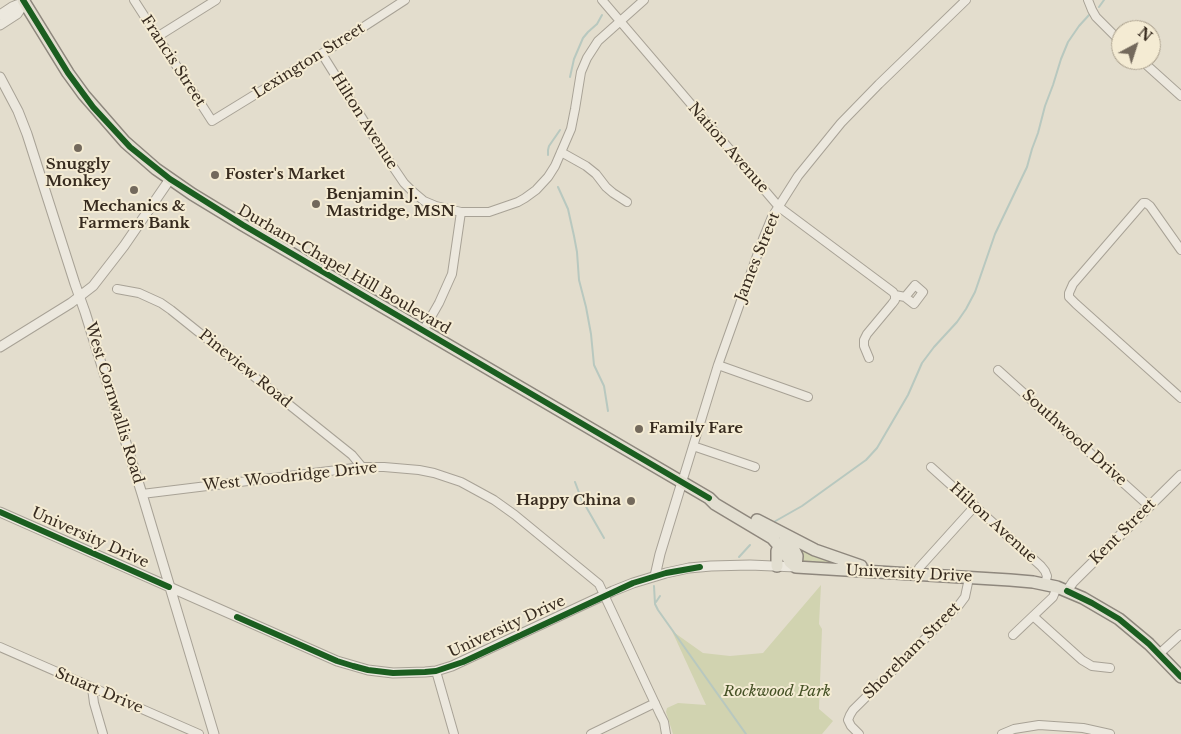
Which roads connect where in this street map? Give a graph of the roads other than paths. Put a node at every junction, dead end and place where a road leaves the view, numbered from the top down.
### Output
1 (134, 0) edge
2 (216, 0) edge
3 (405, 0) edge
4 (602, 0) edge
5 (644, 0) edge
6 (966, 0) edge
7 (1088, 0) edge
8 (25, 1) edge
9 (0, 15) edge
10 (620, 21) junction
11 (0, 25) edge
12 (1111, 32) edge
13 (157, 37) junction
14 (322, 54) junction
15 (1152, 70) edge
16 (0, 77) edge
17 (1181, 96) edge
18 (212, 122) joint
19 (561, 152) junction
20 (170, 179) junction
21 (627, 202) dead end
22 (779, 207) junction
23 (461, 212) junction
24 (1181, 250) edge
25 (117, 290) dead end
26 (896, 295) junction
27 (80, 296) junction
28 (905, 297) dead end
29 (423, 331) junction
30 (0, 347) edge
31 (869, 358) dead end
32 (718, 365) junction
33 (998, 370) dead end
34 (808, 397) dead end
35 (1181, 398) edge
36 (693, 446) junction
37 (755, 466) dead end
38 (362, 467) junction
39 (931, 467) dead end
40 (1181, 475) edge
41 (682, 482) junction
42 (142, 494) junction
43 (709, 498) junction
44 (975, 506) junction
45 (1150, 506) junction
46 (0, 512) edge
47 (780, 533) junction
48 (779, 546) junction
49 (777, 566) junction
50 (796, 567) junction
51 (879, 572) junction
52 (916, 574) junction
53 (655, 576) junction
54 (969, 578) junction
55 (1045, 584) junction
56 (169, 587) junction
57 (1062, 589) junction
58 (604, 595) junction
59 (1033, 616) junction
60 (1181, 634) edge
61 (1013, 635) dead end
62 (0, 647) edge
63 (1160, 654) junction
64 (1110, 668) dead end
65 (436, 671) junction
66 (1181, 677) edge
67 (92, 688) junction
68 (655, 703) junction
69 (103, 734) edge
70 (199, 734) edge
71 (214, 734) edge
72 (454, 734) edge
73 (591, 734) edge
74 (666, 734) edge
75 (859, 734) edge
76 (1002, 734) edge
77 (1110, 734) edge

1 - 13 street, Francis Street
2 - 13 street
3 - 14 street, Lexington Street
4 - 10 street, Nation Avenue
5 - 10 street, Hilton Avenue
6 - 22 street, James Street
7 - 12 street
8 - 9 street
8 - 11 street
8 - 20 main road, Durham-Chapel Hill Boulevard
10 - 19 street, Hilton Avenue
10 - 22 street, Nation Avenue
13 - 18 street, Francis Street
14 - 18 street, Lexington Street
14 - 23 street, Hilton Avenue
15 - 17 street
16 - 27 street, West Cornwallis Road
19 - 21 street
19 - 23 street, Hilton Avenue
20 - 27 street
20 - 29 main road, Durham-Chapel Hill Boulevard
22 - 26 street, Nation Avenue
22 - 32 street, James Street
23 - 29 street
24 - 35 street
25 - 38 street, Pineview Road
26 - 28 street
26 - 31 street
27 - 30 street
27 - 42 street, West Cornwallis Road
29 - 41 main road, Durham-Chapel Hill Boulevard
32 - 34 street
32 - 36 street, James Street
33 - 45 street, Southwood Drive
36 - 37 street
36 - 41 street, James Street
38 - 42 street, West Woodridge Drive
38 - 58 street, West Woodridge Drive
39 - 44 street, Hilton Avenue
40 - 45 street, Kent Street
41 - 43 main road, Durham-Chapel Hill Boulevard
41 - 53 street, James Street
42 - 56 street, West Cornwallis Road
43 - 47 main road
43 - 48 main road, Durham-Chapel Hill Boulevard
44 - 52 street
44 - 55 street, Hilton Avenue
45 - 57 street, Kent Street
46 - 56 street, University Drive
47 - 50 main road
47 - 51 main road
48 - 49 main road
48 - 50 main road, Durham-Chapel Hill Boulevard
49 - 50 street, University Drive
49 - 53 street, University Drive
50 - 51 main road, University Drive
51 - 52 main road, University Drive
52 - 54 main road, University Drive
53 - 58 street, University Drive
54 - 55 main road, University Drive
54 - 75 street, Shoreham Street
55 - 57 main road, University Drive
56 - 65 street, University Drive
56 - 71 street, West Cornwallis Road
57 - 59 street, Kent Street
57 - 63 main road, University Drive
58 - 65 street, University Drive
58 - 68 street, West Woodridge Drive
59 - 61 street, Kent Street
59 - 64 street
60 - 63 street
62 - 67 street, Stuart Drive
63 - 66 main road, University Drive
65 - 72 street
67 - 69 street
67 - 70 street, Stuart Drive
68 - 73 street
68 - 74 street, West Woodridge Drive
76 - 77 street

